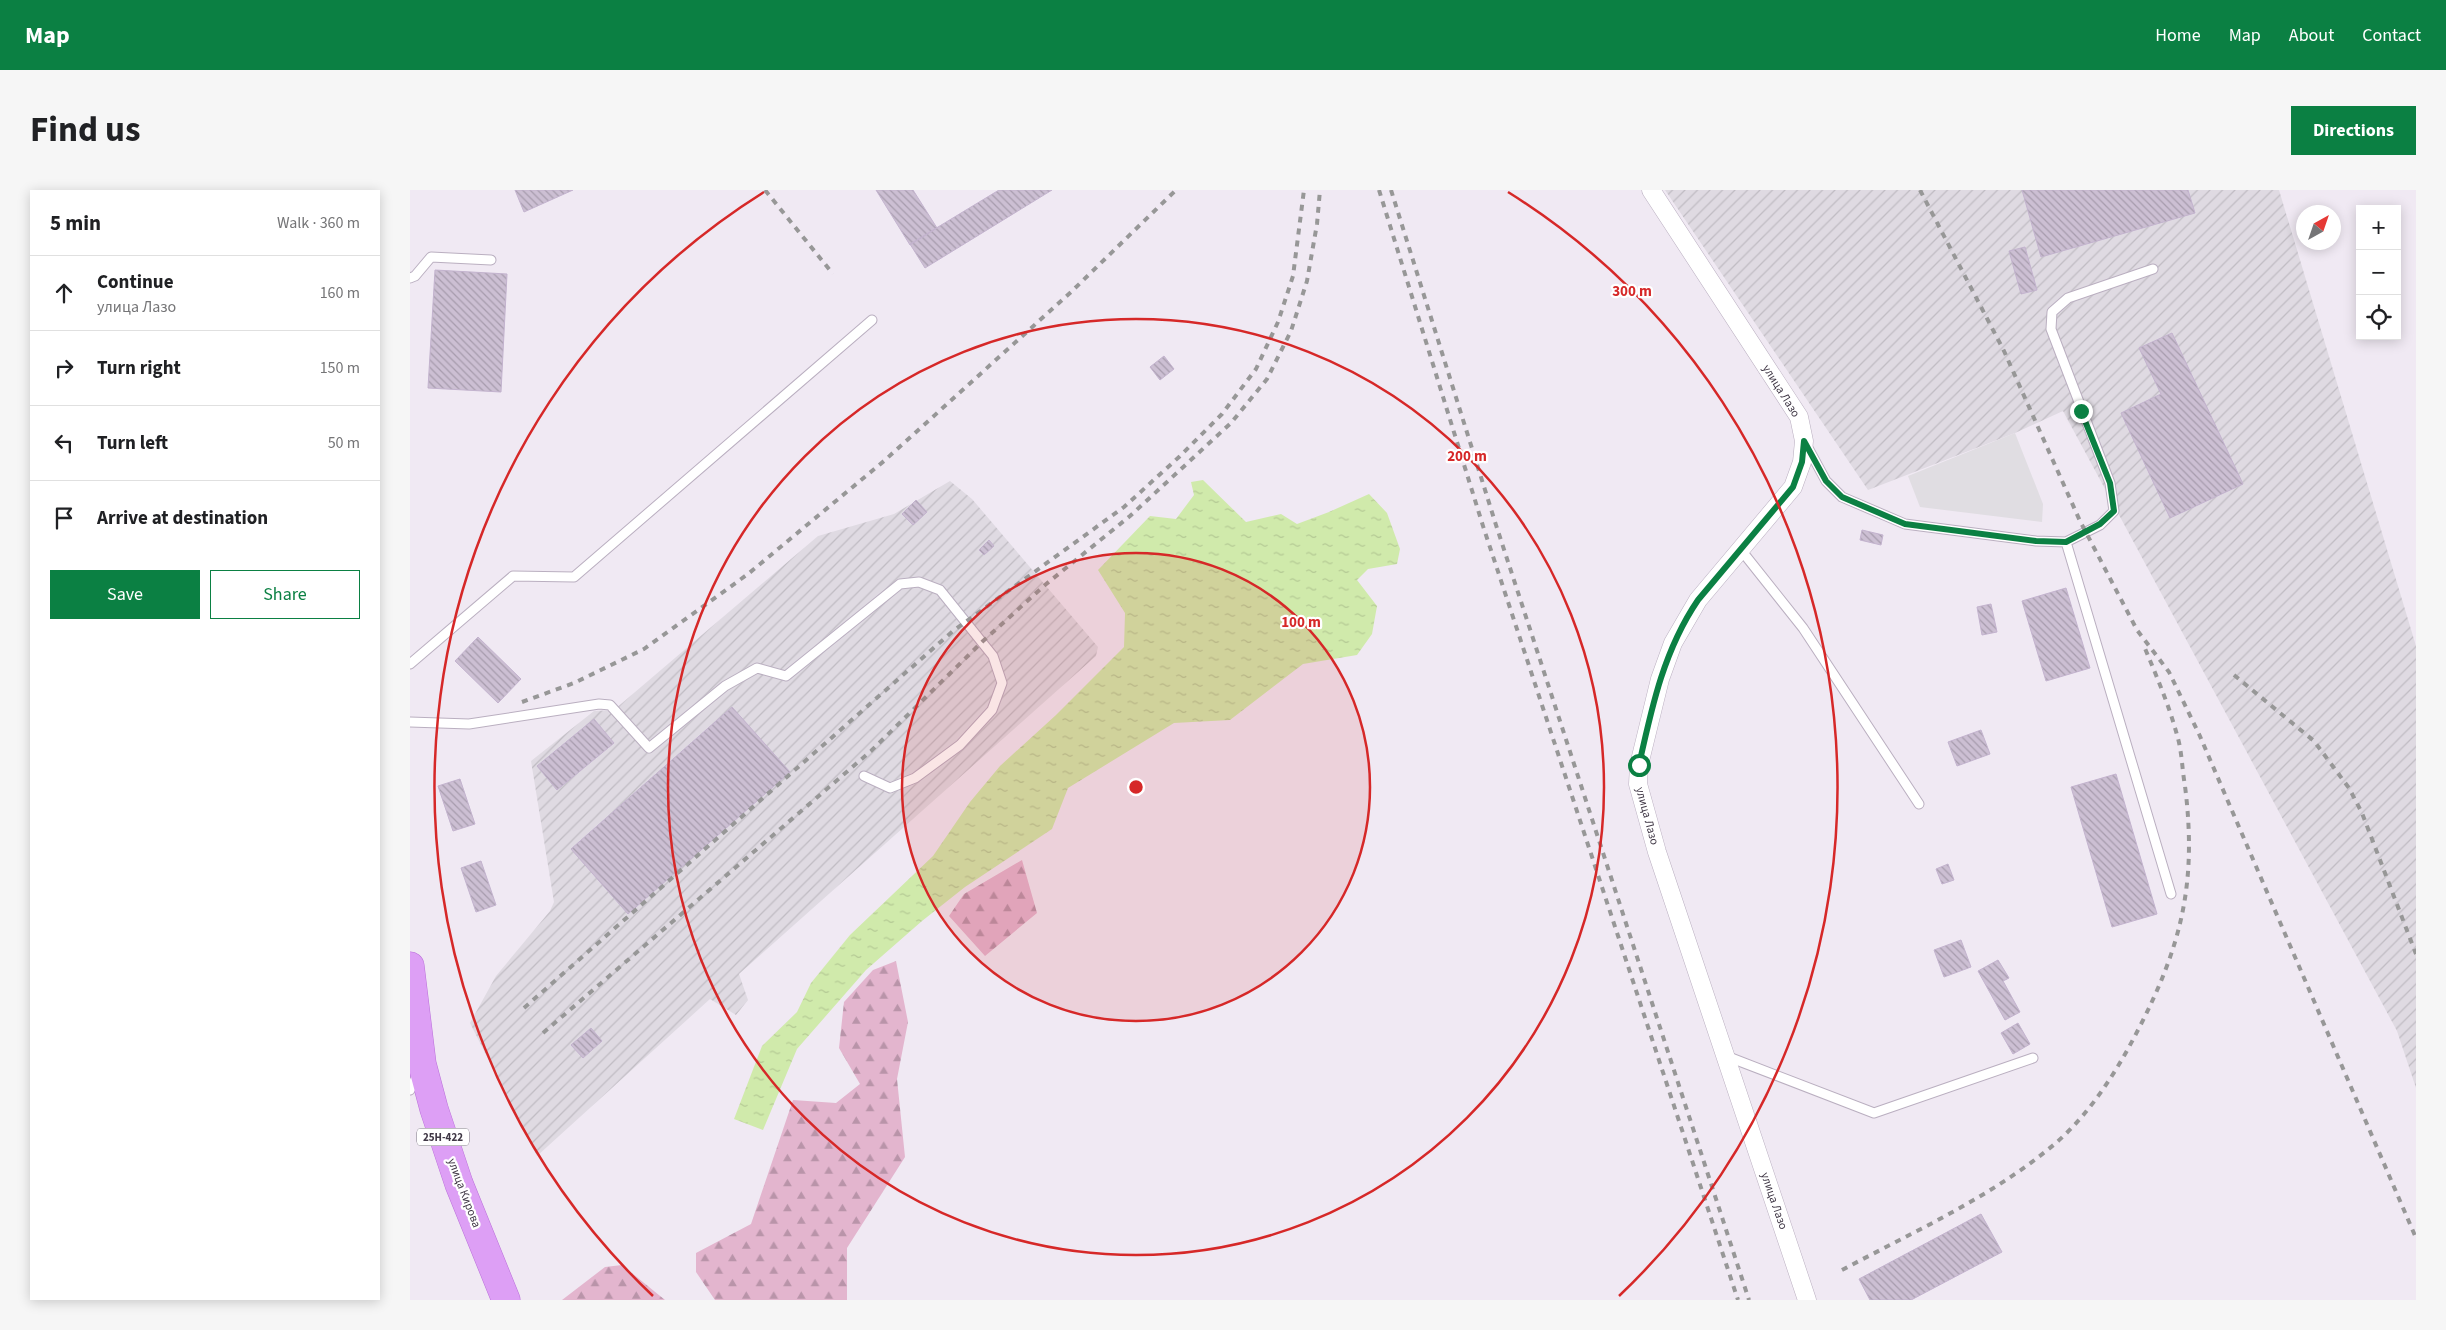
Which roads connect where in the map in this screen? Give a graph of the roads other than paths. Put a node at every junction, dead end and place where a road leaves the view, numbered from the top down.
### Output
1 (1651, 190) edge
2 (491, 260) dead end
3 (2153, 269) dead end
4 (410, 278) edge
5 (872, 320) dead end
6 (1804, 441) junction
7 (2066, 542) junction
8 (1741, 550) junction
9 (410, 664) edge
10 (410, 722) edge
11 (864, 776) dead end
12 (1919, 804) dead end
13 (2171, 894) dead end
14 (410, 966) edge
15 (417, 1047) edge
16 (1725, 1056) junction
17 (2033, 1058) dead end
18 (410, 1090) edge
19 (506, 1300) edge
20 (1807, 1300) edge

1 - 6 street, улица Лазо
2 - 4 lane
3 - 7 lane
5 - 9 lane
6 - 7 lane
6 - 8 street, улица Лазо
7 - 13 lane
8 - 12 lane
8 - 16 street, улица Лазо
10 - 11 lane
14 - 15 main road, улица Кирова / 25Н-422
15 - 18 lane
15 - 19 main road, улица Кирова / 25Н-422
16 - 17 lane
16 - 20 street, улица Лазо

